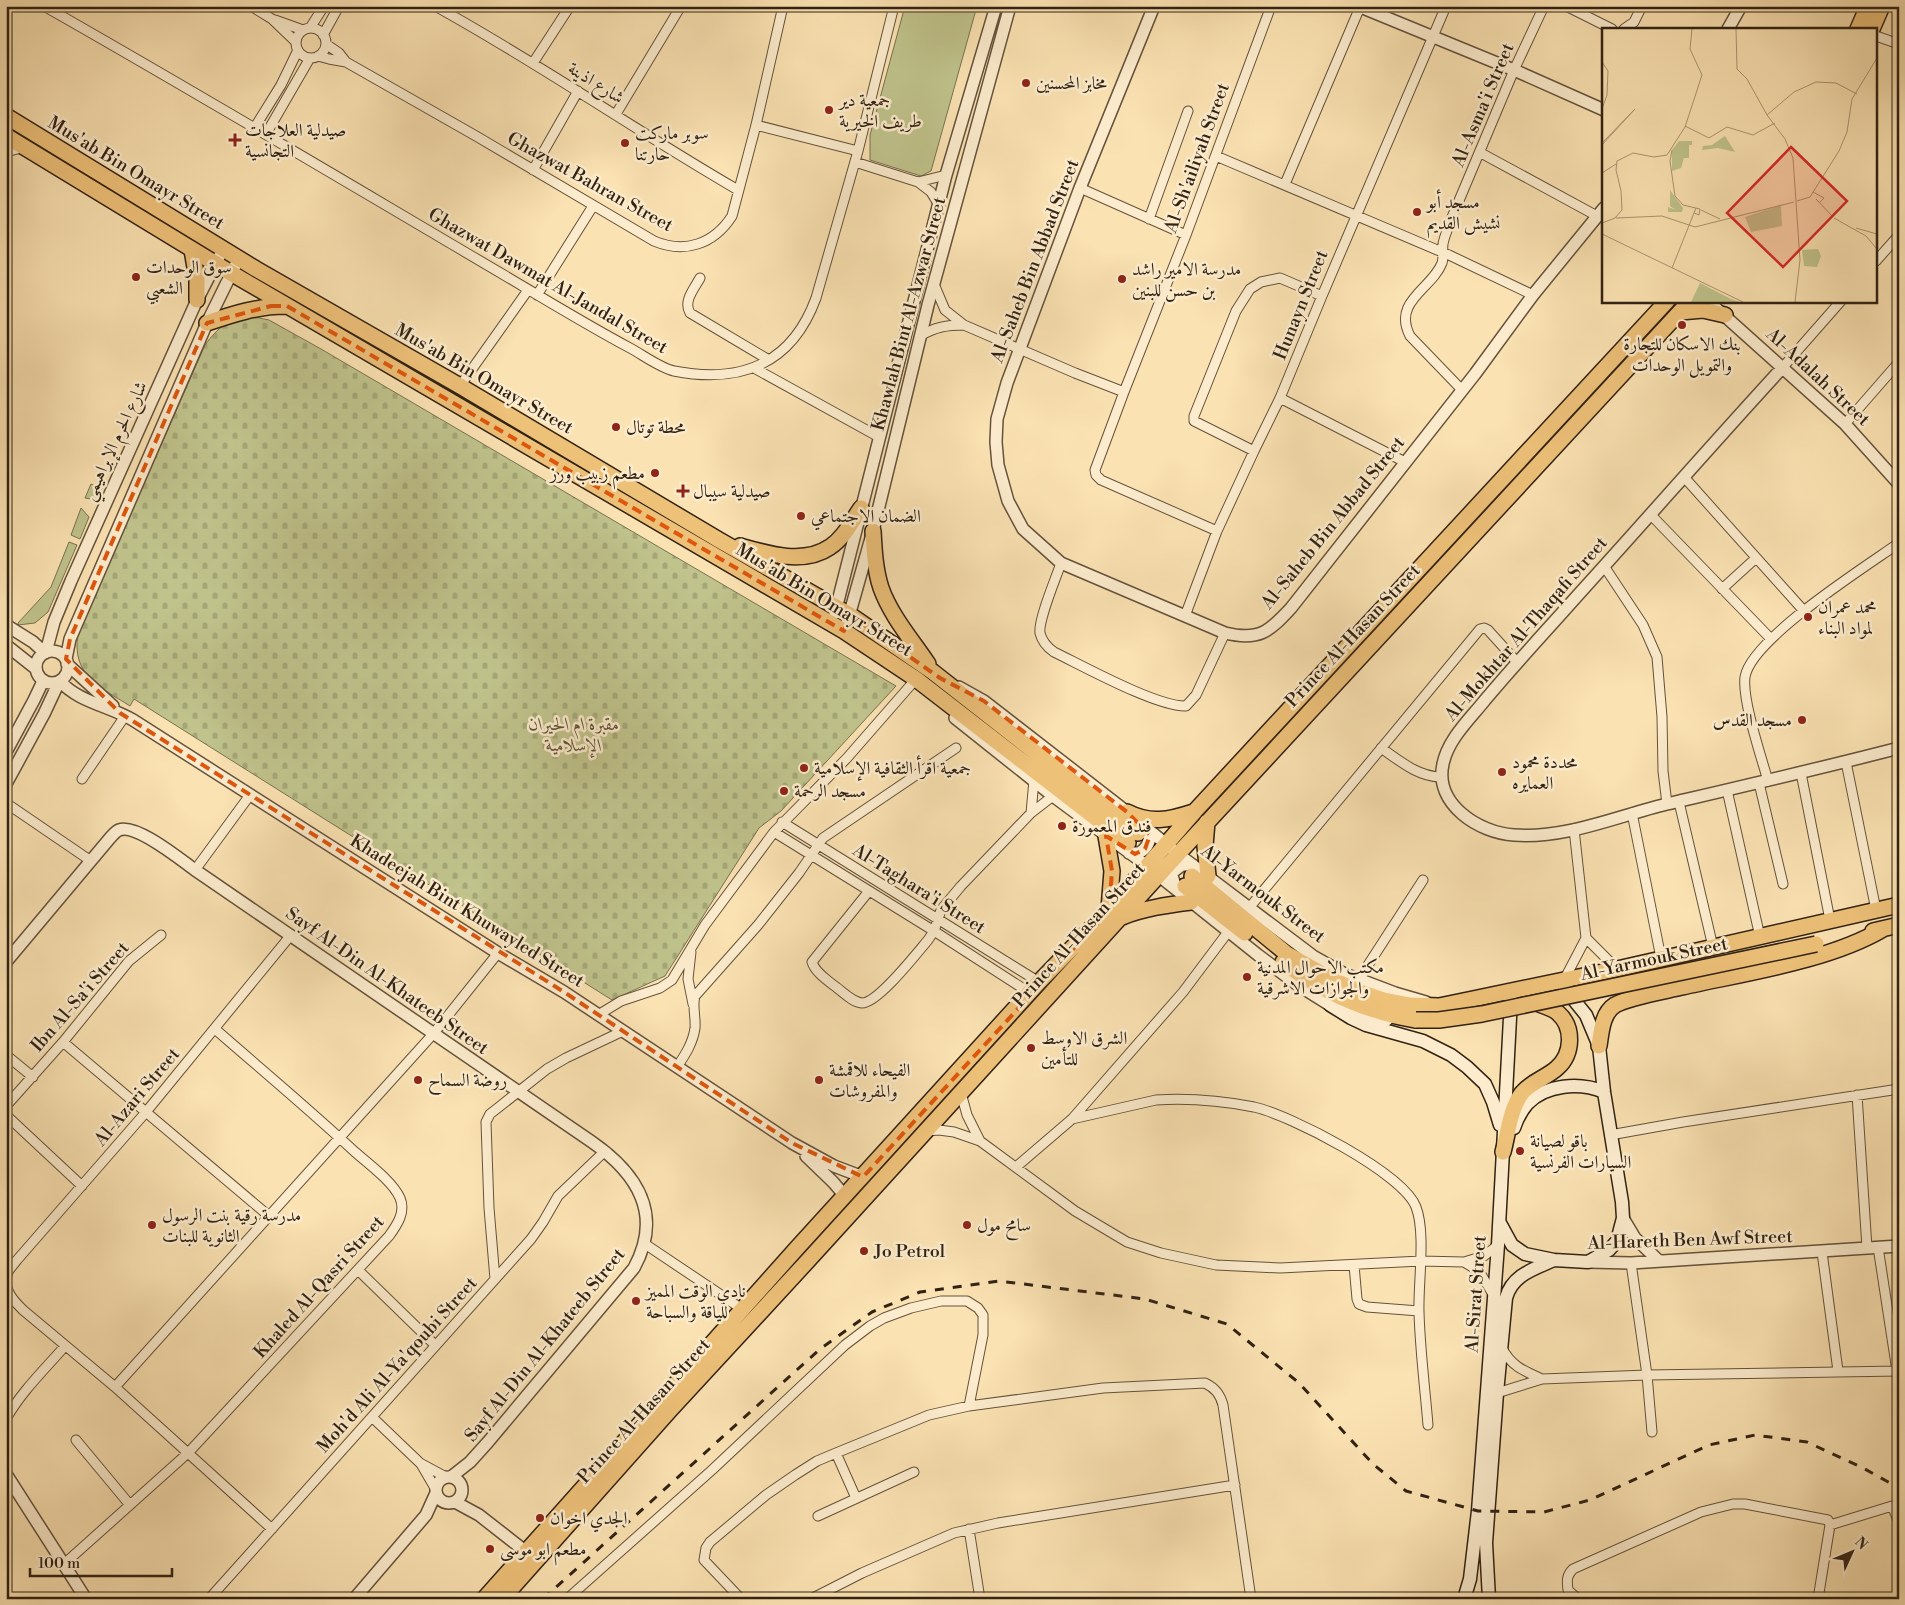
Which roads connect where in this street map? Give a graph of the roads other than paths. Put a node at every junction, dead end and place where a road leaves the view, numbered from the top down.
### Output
1 (44, 6) edge
2 (251, 6) edge
3 (324, 6) edge
4 (339, 6) edge
5 (435, 6) edge
6 (570, 6) edge
7 (681, 6) edge
8 (783, 6) edge
9 (894, 6) edge
10 (1154, 6) edge
11 (1271, 6) edge
12 (1446, 6) edge
13 (1544, 6) edge
14 (1566, 6) edge
15 (1642, 6) edge
16 (1741, 6) edge
17 (1868, 6) edge
18 (1882, 6) edge
19 (1359, 7) edge
20 (446, 9) edge
21 (995, 9) edge
22 (1008, 12) edge
23 (272, 19) junction
24 (1610, 28) edge
25 (1625, 28) edge
26 (1729, 28) edge
27 (1858, 28) edge
28 (1872, 28) edge
29 (306, 29) junction
30 (1433, 37) junction
31 (1878, 37) edge
32 (324, 39) junction
33 (1899, 44) edge
34 (297, 46) junction
35 (314, 57) junction
36 (346, 62) junction
37 (533, 63) junction
38 (1514, 70) junction
39 (578, 91) junction
40 (1602, 109) edge
41 (1188, 111) dead end
42 (616, 114) junction
43 (6, 116) edge
44 (756, 125) junction
45 (255, 127) junction
46 (266, 134) junction
47 (6, 136) edge
48 (26, 147) junction
49 (858, 151) junction
50 (6, 152) edge
51 (1481, 153) junction
52 (1216, 156) junction
53 (855, 162) junction
54 (533, 170) junction
55 (946, 175) junction
56 (918, 182) junction
57 (1285, 184) junction
58 (1080, 188) junction
59 (738, 190) junction
60 (939, 205) junction
61 (593, 206) junction
62 (1601, 212) edge
63 (1356, 215) junction
64 (1149, 219) junction
65 (1186, 235) junction
66 (1899, 235) edge
67 (1895, 246) edge
68 (223, 248) junction
69 (192, 250) junction
70 (1443, 252) junction
71 (239, 259) junction
72 (1878, 259) edge
73 (216, 264) junction
74 (231, 273) junction
75 (700, 278) dead end
76 (934, 284) junction
77 (528, 290) junction
78 (537, 295) junction
79 (1533, 295) junction
80 (1322, 296) junction
81 (197, 300) junction
82 (1666, 302) edge
83 (1710, 302) edge
84 (1840, 302) edge
85 (287, 306) junction
86 (1685, 306) edge
87 (1722, 308) edge
88 (207, 323) junction
89 (964, 325) junction
90 (920, 336) junction
91 (1019, 348) junction
92 (769, 360) junction
93 (1899, 362) edge
94 (1783, 367) junction
95 (754, 368) junction
96 (460, 386) junction
97 (1462, 390) junction
98 (1124, 392) junction
99 (1280, 398) junction
100 (1845, 424) junction
101 (879, 437) junction
102 (1254, 451) junction
103 (1405, 462) junction
104 (1684, 477) junction
105 (1899, 484) edge
106 (861, 508) junction
107 (1651, 515) junction
108 (873, 531) junction
109 (1217, 531) junction
110 (719, 540) junction
111 (1899, 543) edge
112 (1756, 558) junction
113 (1061, 564) junction
114 (1604, 566) junction
115 (1722, 589) junction
116 (836, 608) junction
117 (1804, 611) junction
118 (850, 615) junction
119 (1185, 616) junction
120 (830, 623) junction
121 (6, 626) edge
122 (844, 631) junction
123 (1225, 633) junction
124 (1771, 639) junction
125 (6, 644) edge
126 (46, 652) junction
127 (66, 662) junction
128 (1517, 662) junction
129 (36, 668) junction
130 (936, 675) junction
131 (42, 681) junction
132 (59, 681) junction
133 (920, 682) junction
134 (123, 714) junction
135 (956, 748) dead end
136 (1381, 748) junction
137 (1899, 748) edge
138 (6, 752) edge
139 (1846, 762) junction
140 (1801, 773) junction
141 (1440, 777) junction
142 (82, 779) dead end
143 (1034, 780) junction
144 (1763, 782) junction
145 (6, 784) edge
146 (1727, 790) junction
147 (250, 795) junction
148 (1053, 796) junction
149 (1679, 802) junction
150 (6, 803) edge
151 (1667, 804) junction
152 (1195, 811) junction
153 (1127, 812) junction
154 (1031, 813) junction
155 (1632, 813) junction
156 (782, 822) junction
157 (1207, 822) junction
158 (1574, 829) junction
159 (774, 832) junction
160 (1106, 836) junction
161 (1136, 840) junction
162 (1165, 844) junction
163 (817, 845) junction
164 (1178, 854) junction
165 (811, 856) junction
166 (91, 861) junction
167 (1146, 865) junction
168 (195, 870) junction
169 (1159, 875) junction
170 (1208, 876) junction
171 (1187, 879) junction
172 (1423, 880) dead end
173 (1783, 884) dead end
174 (869, 891) junction
175 (1192, 902) junction
176 (1899, 905) edge
177 (1249, 908) junction
178 (1876, 910) junction
179 (1114, 914) junction
180 (938, 919) junction
181 (1830, 920) junction
182 (1899, 925) edge
183 (1883, 929) junction
184 (934, 931) junction
185 (1228, 932) junction
186 (161, 935) dead end
187 (290, 935) junction
188 (1760, 937) junction
189 (1586, 938) junction
190 (1714, 947) junction
191 (691, 948) junction
192 (498, 953) junction
193 (1661, 958) junction
194 (6, 962) edge
195 (1617, 969) junction
196 (1359, 979) junction
197 (1561, 981) junction
198 (1035, 988) junction
199 (1511, 991) junction
200 (1537, 1003) junction
201 (1330, 1005) junction
202 (694, 1006) junction
203 (1439, 1006) junction
204 (1363, 1011) junction
205 (598, 1015) junction
206 (215, 1029) junction
207 (623, 1032) junction
208 (434, 1033) junction
209 (63, 1042) junction
210 (1599, 1046) junction
211 (6, 1055) edge
212 (677, 1068) junction
213 (32, 1077) junction
214 (1899, 1089) edge
215 (518, 1092) junction
216 (1604, 1092) junction
217 (961, 1093) junction
218 (1857, 1095) junction
219 (6, 1106) edge
220 (146, 1112) junction
221 (6, 1115) edge
222 (1072, 1119) junction
223 (926, 1131) junction
224 (1610, 1134) junction
225 (1503, 1136) junction
226 (340, 1138) junction
227 (980, 1141) junction
228 (792, 1143) junction
229 (605, 1151) junction
230 (1502, 1158) junction
231 (1016, 1166) junction
232 (863, 1177) junction
233 (82, 1186) junction
234 (845, 1196) junction
235 (269, 1216) junction
236 (1624, 1218) junction
237 (1499, 1222) junction
238 (645, 1244) junction
239 (1498, 1244) junction
240 (1899, 1246) edge
241 (1872, 1248) junction
242 (1822, 1252) junction
243 (1554, 1260) junction
244 (1421, 1261) junction
245 (1659, 1261) junction
246 (1464, 1262) junction
247 (1588, 1262) junction
248 (1631, 1263) junction
249 (1354, 1265) junction
250 (358, 1270) junction
251 (6, 1277) edge
252 (495, 1279) junction
253 (6, 1282) edge
254 (1494, 1296) junction
255 (742, 1309) junction
256 (1419, 1311) junction
257 (435, 1345) junction
258 (65, 1346) junction
259 (1501, 1346) junction
260 (1838, 1371) junction
261 (1898, 1371) edge
262 (1647, 1375) junction
263 (1542, 1379) junction
264 (115, 1388) junction
265 (1496, 1393) junction
266 (969, 1406) junction
267 (372, 1417) junction
268 (6, 1419) edge
269 (1428, 1425) dead end
270 (1652, 1432) dead end
271 (76, 1440) dead end
272 (188, 1453) junction
273 (836, 1453) junction
274 (470, 1462) junction
275 (420, 1464) junction
276 (914, 1472) dead end
277 (6, 1474) edge
278 (448, 1477) junction
279 (1235, 1485) junction
280 (462, 1489) junction
281 (436, 1490) junction
282 (856, 1498) junction
283 (450, 1503) junction
284 (130, 1505) junction
285 (426, 1515) junction
286 (479, 1515) junction
287 (818, 1516) dead end
288 (1899, 1522) edge
289 (1830, 1525) junction
290 (272, 1529) junction
291 (969, 1529) junction
292 (525, 1551) junction
293 (64, 1564) junction
294 (86, 1599) edge
295 (209, 1599) edge
296 (354, 1599) edge
297 (484, 1599) edge
298 (502, 1599) edge
299 (567, 1599) edge
300 (741, 1599) edge
301 (811, 1599) edge
302 (980, 1599) edge
303 (1251, 1599) edge
304 (1464, 1599) edge
305 (1490, 1599) edge
306 (1578, 1599) edge
307 (1818, 1599) edge

1 - 45 street, Ghazwat Dawmat Al-Jandal Street
2 - 23 street
3 - 29 street
4 - 32 street
5 - 20 street, شارع اذينة
6 - 37 street
7 - 42 street
8 - 44 street, Ghazwat Bahran Street
9 - 49 street, Ghazwat Dawmat Al-Jandal Street
10 - 58 street, Al-Saheb Bin Abbad Street
11 - 52 street, Al-Sh'ailiyah Street
12 - 30 street, Hunayn Street
13 - 38 street, Al-Asma'i Street
14 - 24 street
15 - 25 street
16 - 26 street
17 - 27 highway
18 - 28 highway
19 - 30 street
19 - 57 street
20 - 37 street, شارع اذينة
21 - 22 street
21 - 55 street, Khawlah Bint Al-Azwar Street
22 - 76 street, Khawlah Bint Al-Azwar Street
23 - 29 street
23 - 34 street
29 - 32 street
29 - 34 street
30 - 38 street
30 - 63 street, Hunayn Street
31 - 33 street
32 - 35 street
32 - 36 street, Ghazwat Bahran Street
34 - 35 street
34 - 45 street
35 - 36 street, Ghazwat Bahran Street
35 - 46 street
36 - 54 street, Ghazwat Bahran Street
37 - 39 street, شارع اذينة
38 - 40 street
38 - 51 street, Al-Asma'i Street
39 - 42 street, شارع اذينة
39 - 54 street
41 - 64 street
42 - 59 street, شارع اذينة
43 - 68 highway, Mus'ab Bin Omayr Street
44 - 49 street
44 - 59 street, Ghazwat Bahran Street
45 - 46 street, Ghazwat Dawmat Al-Jandal Street
46 - 77 street, Ghazwat Dawmat Al-Jandal Street
47 - 48 highway, Mus'ab Bin Omayr Street
48 - 50 street
48 - 69 highway, Mus'ab Bin Omayr Street
49 - 53 street, Ghazwat Dawmat Al-Jandal Street
51 - 62 street
51 - 70 street, Al-Asma'i Street
52 - 57 street
52 - 65 street, Al-Sh'ailiyah Street
53 - 56 street
53 - 92 street, Ghazwat Dawmat Al-Jandal Street
54 - 61 street, Ghazwat Bahran Street
55 - 56 street
55 - 60 street, Khawlah Bint Al-Azwar Street
56 - 60 street
57 - 63 street
58 - 64 street
58 - 91 street, Al-Saheb Bin Abbad Street
59 - 61 street, Ghazwat Bahran Street
60 - 101 street, Khawlah Bint Al-Azwar Street
61 - 78 street
62 - 79 street, Al-Saheb Bin Abbad Street
63 - 70 street
63 - 80 street, Hunayn Street
64 - 65 street
65 - 98 street, Al-Sh'ailiyah Street
66 - 67 street
67 - 72 street
68 - 71 highway, Mus'ab Bin Omayr Street
68 - 73 street, شارع الحرم الإبراهيمي
69 - 73 highway, Mus'ab Bin Omayr Street
69 - 81 highway
70 - 79 street
70 - 97 street, Al-Asma'i Street
71 - 74 street, شارع الحرم الإبراهيمي
71 - 96 highway, Mus'ab Bin Omayr Street
73 - 74 highway, Mus'ab Bin Omayr Street
73 - 81 street, شارع الحرم الإبراهيمي
74 - 85 highway, Mus'ab Bin Omayr Street
74 - 88 street, شارع الحرم الإبراهيمي
75 - 92 street
76 - 89 street
76 - 90 street, Khawlah Bint Al-Azwar Street
77 - 78 street, Ghazwat Dawmat Al-Jandal Street
77 - 96 street
78 - 95 street, Ghazwat Dawmat Al-Jandal Street
79 - 97 street, Al-Saheb Bin Abbad Street
80 - 99 street, Hunayn Street
80 - 102 street
81 - 126 street, شارع الحرم الإبراهيمي
82 - 152 highway, Prince Al-Hasan Street
83 - 87 street, Al-Adalah Street
84 - 94 street
85 - 88 highway
85 - 120 highway, Mus'ab Bin Omayr Street
86 - 87 highway
86 - 157 highway, Prince Al-Hasan Street
87 - 94 street, Al-Adalah Street
88 - 127 street, شارع الحرم الإبراهيمي
89 - 90 street
89 - 91 street
90 - 108 street, Khawlah Bint Al-Azwar Street
91 - 98 street
91 - 113 street, Al-Saheb Bin Abbad Street
92 - 95 street, Ghazwat Dawmat Al-Jandal Street
93 - 100 street
94 - 100 street, Al-Adalah Street
94 - 104 street, Al-Mokhtar Al-Thaqafi Street
95 - 101 street
96 - 110 highway, Mus'ab Bin Omayr Street
97 - 103 street, Al-Saheb Bin Abbad Street
98 - 109 street, Al-Sh'ailiyah Street
99 - 102 street, Hunayn Street
99 - 103 street
100 - 105 street, Al-Adalah Street
101 - 106 street, Khawlah Bint Al-Azwar Street
102 - 109 street, Hunayn Street
103 - 123 street, Al-Saheb Bin Abbad Street
104 - 107 street, Al-Mokhtar Al-Thaqafi Street
104 - 112 street
106 - 110 highway
106 - 116 street, Khawlah Bint Al-Azwar Street
107 - 114 street, Al-Mokhtar Al-Thaqafi Street
107 - 115 street
108 - 118 street, Khawlah Bint Al-Azwar Street
108 - 130 highway
109 - 119 street, Hunayn Street
110 - 116 highway, Mus'ab Bin Omayr Street
111 - 117 street
112 - 115 street
112 - 117 street
113 - 119 street, Al-Saheb Bin Abbad Street
113 - 123 street
114 - 128 street, Al-Mokhtar Al-Thaqafi Street
114 - 151 street
115 - 124 street
116 - 118 highway, Mus'ab Bin Omayr Street
116 - 120 street, Khawlah Bint Al-Azwar Street
117 - 124 street
118 - 122 street, Khawlah Bint Al-Azwar Street
118 - 130 highway, Mus'ab Bin Omayr Street
119 - 123 street, Al-Saheb Bin Abbad Street
120 - 122 highway, Mus'ab Bin Omayr Street
121 - 126 street
122 - 133 highway, Mus'ab Bin Omayr Street
124 - 144 street
125 - 129 street
126 - 127 street
126 - 129 street
127 - 132 street
127 - 134 street, Khadeejah Bint Khuwayled Street
128 - 136 street
128 - 141 street, Al-Mokhtar Al-Thaqafi Street
129 - 131 street
130 - 153 street, Mus'ab Bin Omayr Street
130 - 161 highway, Mus'ab Bin Omayr Street
131 - 132 street
131 - 138 street
132 - 134 street, Khadeejah Bint Khuwayled Street
132 - 145 street
133 - 143 street, Mus'ab Bin Omayr Street
133 - 156 street
133 - 161 highway, Mus'ab Bin Omayr Street
134 - 142 street
134 - 147 street, Khadeejah Bint Khuwayled Street
135 - 163 street
136 - 141 street
136 - 177 street
137 - 139 street
139 - 140 street
139 - 178 street
140 - 144 street
140 - 181 street
141 - 158 street
143 - 148 street, Mus'ab Bin Omayr Street
143 - 154 street
144 - 146 street
144 - 173 street
146 - 149 street
146 - 188 street
147 - 168 street
147 - 192 street, Khadeejah Bint Khuwayled Street
148 - 154 street
148 - 160 street, Mus'ab Bin Omayr Street
149 - 151 street
149 - 190 street
150 - 166 street
151 - 155 street
152 - 153 highway
152 - 162 highway, Prince Al-Hasan Street
153 - 161 street, Mus'ab Bin Omayr Street
154 - 180 street
155 - 158 street
155 - 193 street
156 - 159 street
156 - 163 street, Al-Taghara'i Street
157 - 164 highway, Prince Al-Hasan Street
157 - 170 highway
158 - 189 street
159 - 165 street, Al-Taghara'i Street
159 - 191 street
160 - 161 street, Mus'ab Bin Omayr Street
160 - 179 highway
161 - 162 street, Mus'ab Bin Omayr Street
161 - 167 street, Mus'ab Bin Omayr Street
162 - 164 street, Mus'ab Bin Omayr Street
162 - 167 highway, Prince Al-Hasan Street
163 - 165 street
163 - 180 street, Al-Taghara'i Street
164 - 169 highway, Prince Al-Hasan Street
164 - 171 street, Al-Yarmouk Street
165 - 174 street, Al-Taghara'i Street
165 - 202 street
166 - 168 street, Sayf Al-Din Al-Khateeb Street
166 - 194 street, Sayf Al-Din Al-Khateeb Street
167 - 169 street, Mus'ab Bin Omayr Street
167 - 179 highway, Prince Al-Hasan Street
168 - 187 street, Sayf Al-Din Al-Khateeb Street
169 - 171 street, Al-Yarmouk Street
169 - 179 highway, Prince Al-Hasan Street
170 - 171 street, Al-Yarmouk Street
170 - 177 street, Al-Yarmouk Street
171 - 175 street, Al-Yarmouk Street
171 - 203 highway, Al-Yarmouk Street
171 - 204 highway, Al-Yarmouk Street
172 - 196 street
174 - 184 street, Al-Taghara'i Street
174 - 184 street
175 - 179 highway
175 - 185 street, Al-Yarmouk Street
176 - 178 highway, Al-Yarmouk Street
177 - 196 street, Al-Yarmouk Street
178 - 181 highway, Al-Yarmouk Street
179 - 198 highway, Prince Al-Hasan Street
179 - 217 highway, Prince Al-Hasan Street
180 - 184 street
180 - 198 street, Al-Taghara'i Street
181 - 188 highway, Al-Yarmouk Street
182 - 183 highway, Al-Yarmouk Street
183 - 200 highway, Al-Yarmouk Street, bridge
183 - 210 highway
184 - 198 street, Al-Taghara'i Street
185 - 201 street, Al-Yarmouk Street
185 - 222 street
186 - 209 street, Ibn Al-Sa'i Street
187 - 206 street, Al-Azari Street
187 - 208 street, Sayf Al-Din Al-Khateeb Street
188 - 190 highway, Al-Yarmouk Street
189 - 195 street
189 - 197 street
190 - 193 highway, Al-Yarmouk Street
191 - 202 street
191 - 205 street
192 - 205 street, Khadeejah Bint Khuwayled Street
192 - 208 street
193 - 195 highway, Al-Yarmouk Street
195 - 197 highway, Al-Yarmouk Street
196 - 203 street, Al-Yarmouk Street
197 - 199 highway, Al-Yarmouk Street
197 - 210 main road
198 - 232 highway, Prince Al-Hasan Street
199 - 203 highway, Al-Yarmouk Street
199 - 225 main road, Al-Sirat Street
200 - 204 highway, Al-Yarmouk Street, bridge
200 - 230 highway
201 - 204 street, Al-Yarmouk Street
201 - 225 main road
202 - 212 street
205 - 207 street, Khadeejah Bint Khuwayled Street
206 - 220 street, Al-Azari Street
206 - 226 street, Khaled Al-Qasri Street
207 - 212 street, Khadeejah Bint Khuwayled Street
207 - 215 street
208 - 215 street, Sayf Al-Din Al-Khateeb Street
208 - 226 street
209 - 213 street, Ibn Al-Sa'i Street
209 - 220 street
210 - 216 main road
211 - 213 street
212 - 228 street, Khadeejah Bint Khuwayled Street
213 - 219 street, Ibn Al-Sa'i Street
214 - 218 street
215 - 229 street, Sayf Al-Din Al-Khateeb Street
215 - 252 street
216 - 224 main road
216 - 230 main road
217 - 223 highway, Prince Al-Hasan Street
217 - 227 street
218 - 224 street
218 - 241 street
220 - 233 street, Al-Azari Street
220 - 235 street
221 - 233 street
222 - 231 street
222 - 244 street
223 - 227 street
223 - 298 highway, Prince Al-Hasan Street
224 - 236 main road
225 - 230 main road, Al-Sirat Street
226 - 235 street
226 - 250 street, Khaled Al-Qasri Street
227 - 231 street
228 - 232 street, Khadeejah Bint Khuwayled Street
228 - 234 street, Khadeejah Bint Khuwayled Street
229 - 238 street, Sayf Al-Din Al-Khateeb Street
229 - 252 street, Moh'd Ali Al-Ya'qoubi Street
230 - 237 main road, Al-Sirat Street
231 - 249 street
232 - 234 highway, Prince Al-Hasan Street
233 - 251 street, Al-Azari Street
234 - 255 highway, Prince Al-Hasan Street
235 - 264 street
236 - 245 street
236 - 247 main road
237 - 239 main road, Al-Sirat Street
237 - 243 main road, Al-Hareth Ben Awf Street
238 - 255 street
238 - 274 street, Sayf Al-Din Al-Khateeb Street
239 - 246 street
239 - 254 main road, Al-Sirat Street
240 - 241 street, Al-Hareth Ben Awf Street
241 - 242 street, Al-Hareth Ben Awf Street
241 - 261 street
242 - 245 street, Al-Hareth Ben Awf Street
242 - 260 street
243 - 247 main road, Al-Hareth Ben Awf Street
243 - 259 main road, Al-Sirat Street
244 - 246 street
244 - 249 street
244 - 256 street
245 - 248 street, Al-Hareth Ben Awf Street
246 - 254 street
247 - 248 street, Al-Hareth Ben Awf Street
248 - 262 street
249 - 256 street
250 - 257 street
250 - 272 street, Khaled Al-Qasri Street
252 - 257 street, Moh'd Ali Al-Ya'qoubi Street
253 - 258 street
254 - 304 main road, Al-Sirat Street
255 - 292 highway, Prince Al-Hasan Street
256 - 269 street
257 - 267 street, Moh'd Ali Al-Ya'qoubi Street
258 - 264 street
258 - 268 street
259 - 263 street
259 - 265 main road, Al-Sirat Street
260 - 261 street
260 - 262 street
262 - 263 street
262 - 270 street
263 - 265 street
264 - 272 street
265 - 305 main road, Al-Sirat Street
266 - 273 street
266 - 279 street
266 - 299 street
267 - 275 street
267 - 290 street, Moh'd Ali Al-Ya'qoubi Street
271 - 284 street
272 - 284 street, Khaled Al-Qasri Street
272 - 290 street
273 - 282 street
273 - 300 street
274 - 278 street, Sayf Al-Din Al-Khateeb Street
274 - 280 street, Sayf Al-Din Al-Khateeb Street
275 - 278 street
275 - 281 street
276 - 282 street
277 - 293 street
278 - 280 street
278 - 281 street
279 - 291 street
279 - 303 street
280 - 283 street
280 - 286 street
281 - 283 street
281 - 285 street
282 - 287 street
283 - 285 street
283 - 286 street
284 - 293 street, Khaled Al-Qasri Street
285 - 296 street
286 - 292 street
288 - 289 street
289 - 306 street
289 - 307 street
290 - 295 street, Moh'd Ali Al-Ya'qoubi Street
291 - 301 street
291 - 302 street
292 - 297 highway, Prince Al-Hasan Street
293 - 294 street

